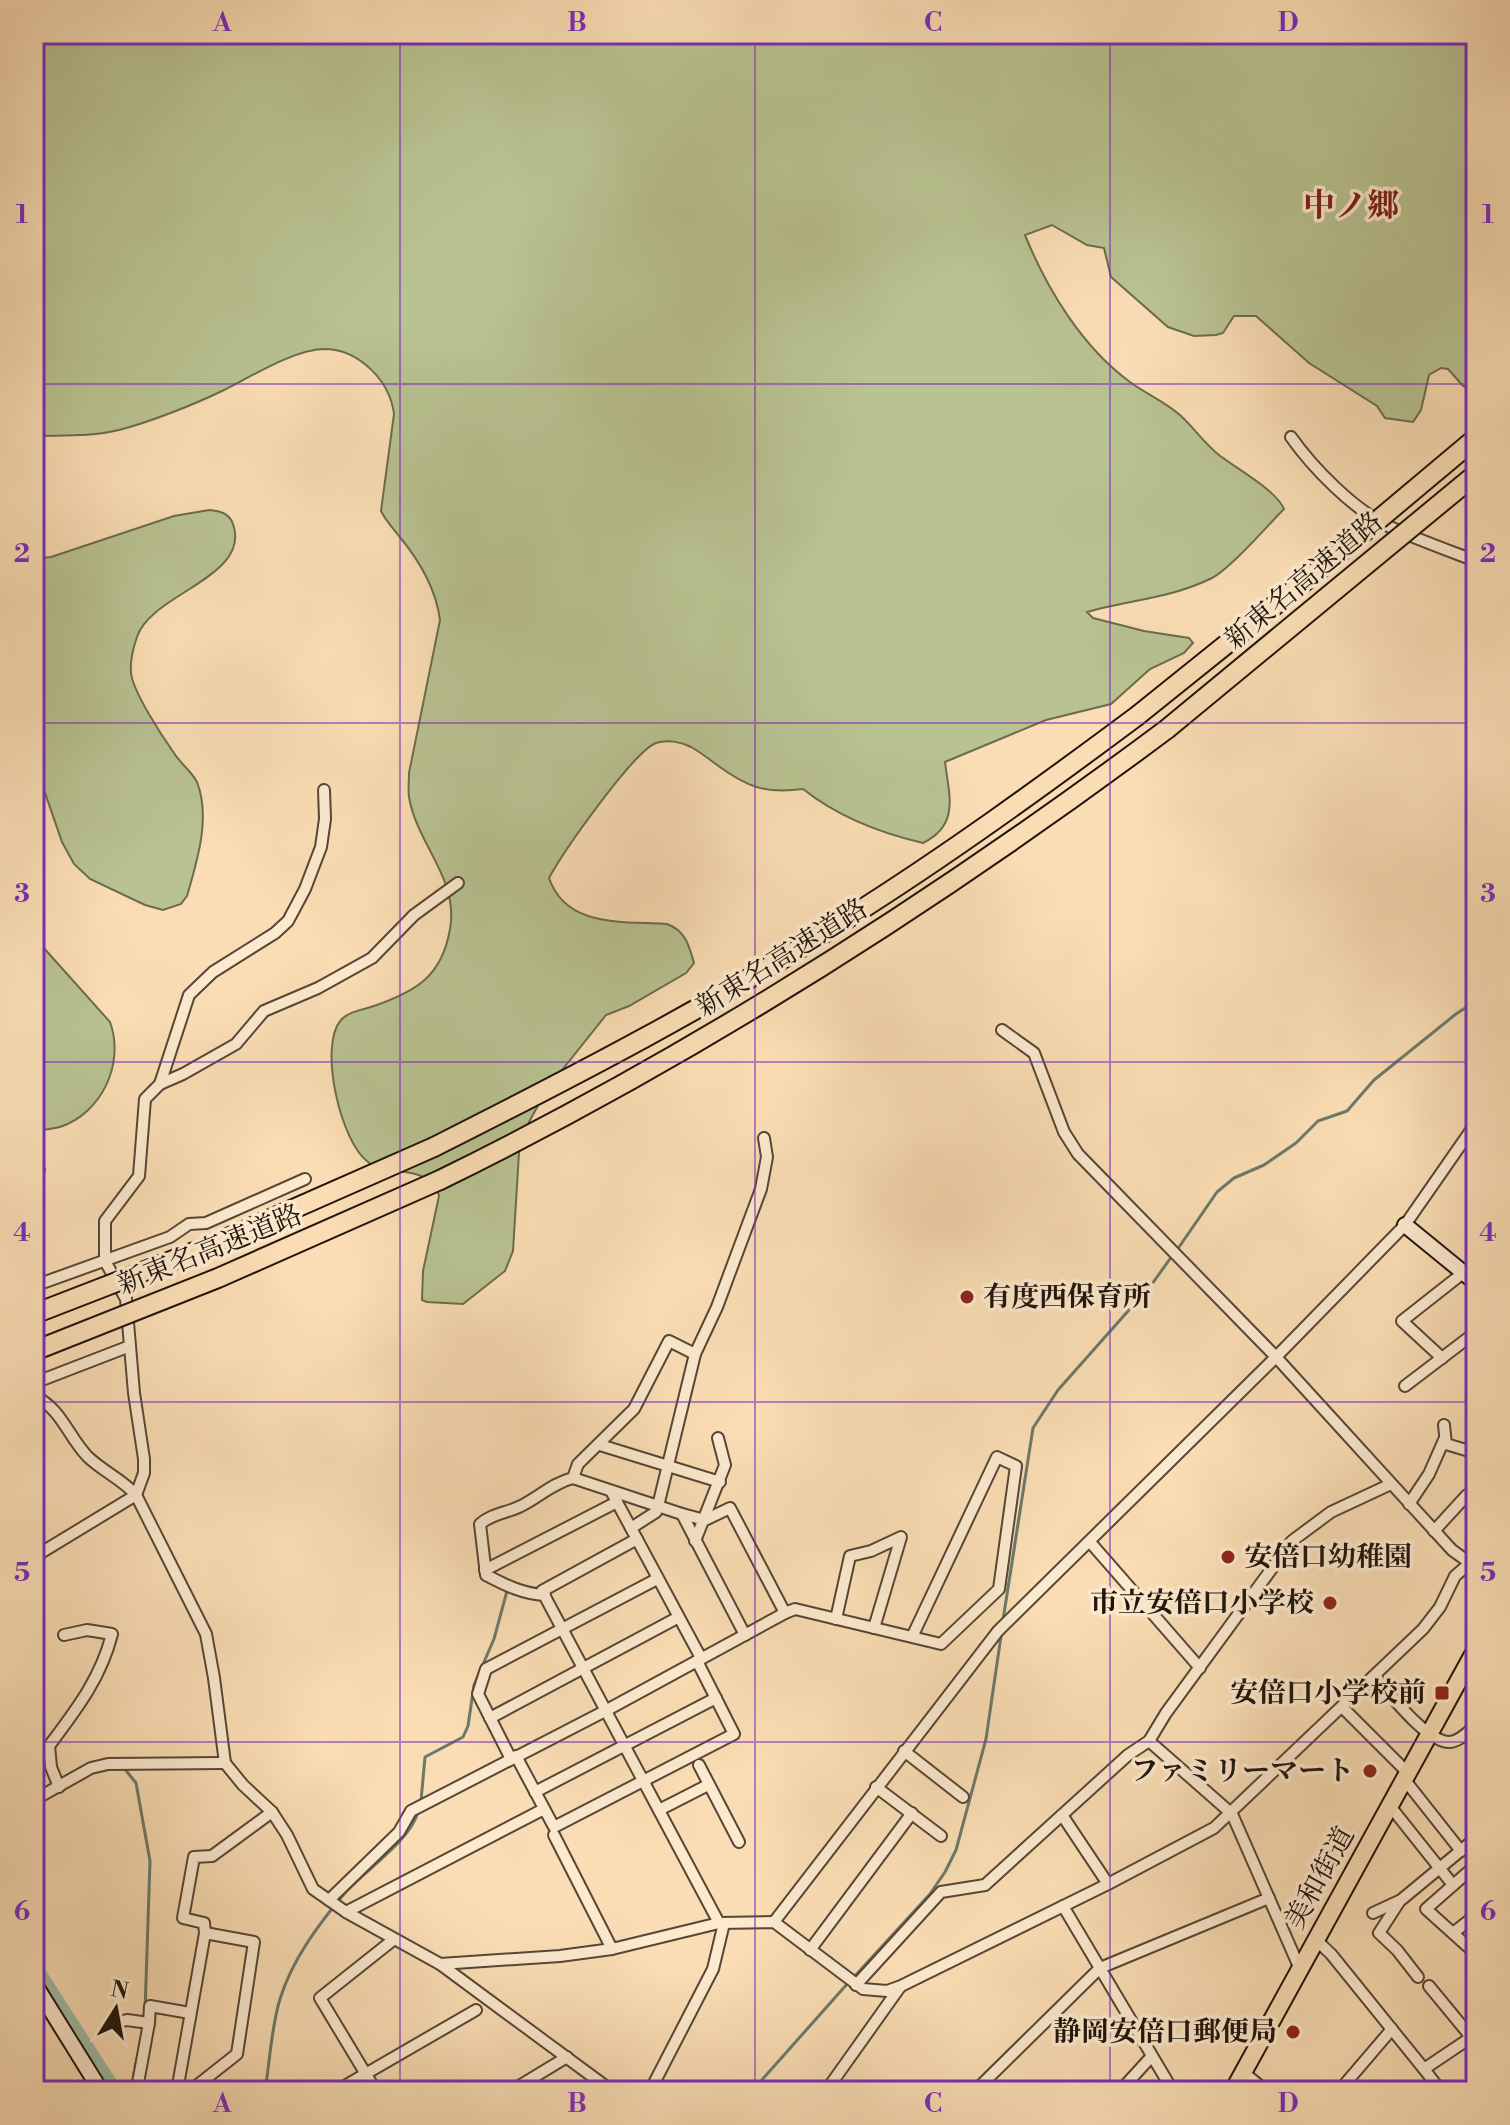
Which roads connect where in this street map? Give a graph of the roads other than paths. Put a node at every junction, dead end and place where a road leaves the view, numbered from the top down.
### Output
1 (1291, 437) dead end
2 (1476, 438) edge
3 (1476, 474) edge
4 (1476, 561) edge
5 (324, 790) dead end
6 (458, 883) dead end
7 (1002, 1030) dead end
8 (160, 1084) junction
9 (1475, 1126) edge
10 (764, 1138) dead end
11 (305, 1179) dead end
12 (1405, 1225) junction
13 (105, 1261) junction
14 (1463, 1273) junction
15 (1476, 1283) edge
16 (34, 1286) edge
17 (34, 1314) edge
18 (1476, 1332) edge
19 (130, 1346) junction
20 (34, 1351) edge
21 (695, 1354) junction
22 (1276, 1357) junction
23 (1442, 1358) junction
24 (34, 1383) edge
25 (1405, 1386) dead end
26 (34, 1396) edge
27 (1444, 1425) dead end
28 (718, 1438) dead end
29 (1444, 1440) junction
30 (600, 1445) junction
31 (1476, 1453) edge
32 (667, 1465) junction
33 (573, 1478) junction
34 (720, 1482) junction
35 (1391, 1484) junction
36 (136, 1495) junction
37 (1467, 1495) dead end
38 (614, 1496) junction
39 (1409, 1504) junction
40 (658, 1506) junction
41 (682, 1514) junction
42 (705, 1520) junction
43 (631, 1528) junction
44 (1434, 1531) junction
45 (637, 1539) junction
46 (695, 1541) junction
47 (1090, 1542) junction
48 (34, 1557) edge
49 (1474, 1561) edge
50 (485, 1570) junction
51 (657, 1579) junction
52 (545, 1595) junction
53 (785, 1613) junction
54 (677, 1618) junction
55 (836, 1619) junction
56 (874, 1628) junction
57 (564, 1629) junction
58 (64, 1635) dead end
59 (745, 1635) junction
60 (912, 1637) junction
61 (1476, 1649) edge
62 (699, 1659) junction
63 (584, 1668) junction
64 (1200, 1668) junction
65 (1375, 1677) junction
66 (716, 1698) junction
67 (1343, 1708) junction
68 (607, 1710) junction
69 (490, 1718) junction
70 (1476, 1725) edge
71 (1428, 1734) junction
72 (1149, 1741) junction
73 (626, 1745) junction
74 (904, 1751) junction
75 (514, 1758) junction
76 (225, 1763) junction
77 (699, 1765) dead end
78 (1406, 1776) junction
79 (644, 1781) junction
80 (708, 1785) junction
81 (59, 1787) junction
82 (876, 1787) junction
83 (535, 1792) junction
84 (963, 1797) dead end
85 (34, 1800) edge
86 (1390, 1806) junction
87 (544, 1809) junction
88 (659, 1810) junction
89 (272, 1812) junction
90 (912, 1813) junction
91 (1232, 1814) junction
92 (1062, 1815) junction
93 (554, 1835) dead end
94 (941, 1836) dead end
95 (1476, 1838) edge
96 (739, 1842) dead end
97 (1461, 1851) junction
98 (1476, 1865) edge
99 (1439, 1868) junction
100 (1108, 1884) junction
101 (1453, 1885) junction
102 (1269, 1898) junction
103 (329, 1900) junction
104 (1401, 1900) junction
105 (1063, 1906) junction
106 (346, 1912) junction
107 (1373, 1913) dead end
108 (1476, 1915) edge
109 (774, 1922) junction
110 (721, 1923) junction
111 (205, 1933) junction
112 (1453, 1933) junction
113 (1315, 1939) junction
114 (393, 1940) junction
115 (612, 1949) junction
116 (810, 1950) junction
117 (1476, 1954) edge
118 (440, 1964) junction
119 (1100, 1968) junction
120 (1300, 1969) junction
121 (1418, 1977) dead end
122 (34, 1983) edge
123 (856, 1985) junction
124 (901, 1986) junction
125 (1429, 1986) dead end
126 (476, 2010) dead end
127 (190, 2013) junction
128 (114, 2023) dead end
129 (149, 2023) junction
130 (1392, 2029) junction
131 (1474, 2036) edge
132 (567, 2057) junction
133 (1151, 2057) junction
134 (1424, 2069) junction
135 (1243, 2072) junction
136 (365, 2074) junction
137 (101, 2091) edge
138 (143, 2091) edge
139 (177, 2091) edge
140 (190, 2091) edge
141 (336, 2091) edge
142 (376, 2091) edge
143 (511, 2091) edge
144 (612, 2091) edge
145 (650, 2091) edge
146 (826, 2091) edge
147 (975, 2091) edge
148 (1120, 2091) edge
149 (1173, 2091) edge
150 (1233, 2091) edge
151 (1266, 2091) edge
152 (1339, 2091) edge
153 (1440, 2091) edge

1 - 4 street
2 - 17 highway, 新東名高速道路, bridge
3 - 20 highway, 新東名高速道路, bridge
5 - 8 street
6 - 8 street
7 - 22 street
8 - 13 street
9 - 12 street
10 - 21 street
11 - 13 street
12 - 14 street
12 - 22 street
13 - 16 street
13 - 19 street
14 - 15 street
14 - 23 street
18 - 23 street
19 - 24 street
19 - 36 street
21 - 30 street
21 - 32 street
22 - 35 street
22 - 47 street
23 - 25 street
26 - 36 street
27 - 29 street
28 - 34 street
29 - 31 street
29 - 39 street
30 - 32 street
30 - 33 street
32 - 34 street
32 - 40 street
33 - 38 street
33 - 50 street
34 - 42 street
35 - 39 street
35 - 64 street
36 - 48 street
36 - 76 street
37 - 44 street
38 - 40 street
38 - 43 street
38 - 50 street
39 - 44 street
40 - 41 street
40 - 43 street
41 - 42 street
41 - 46 street
42 - 46 street
42 - 53 street
43 - 45 street
44 - 49 street
45 - 51 street
45 - 52 street
46 - 59 street
47 - 64 street
47 - 74 street
49 - 65 street
50 - 52 street
51 - 54 street
51 - 57 street
52 - 57 street
53 - 55 street
53 - 59 street
54 - 62 street
54 - 63 street
55 - 56 street
55 - 56 street
56 - 60 street
57 - 63 street
57 - 69 street
58 - 81 street
59 - 62 street
60 - 60 street
61 - 71 main road, 美和街道
62 - 66 street
62 - 68 street
63 - 68 street
63 - 69 street
64 - 72 street
65 - 67 street
65 - 71 street
66 - 73 street
66 - 79 street
67 - 78 street
67 - 91 street
68 - 73 street
68 - 75 street
69 - 75 street
70 - 71 street
71 - 78 main road, 美和街道
72 - 91 street
72 - 92 street
73 - 79 street
73 - 83 street
74 - 82 street
74 - 84 street
75 - 83 street
75 - 103 street
76 - 81 street
76 - 89 street
77 - 80 street
78 - 86 main road, 美和街道
78 - 97 street
79 - 87 street
79 - 88 street
80 - 88 street
80 - 96 street
81 - 85 street
82 - 90 street
82 - 109 street
83 - 87 street
86 - 99 street
86 - 113 main road, 美和街道
87 - 106 street
88 - 110 street
89 - 103 street
89 - 111 street
90 - 94 street
90 - 116 street
91 - 100 street
91 - 102 street
92 - 100 street
92 - 123 street
93 - 115 street
95 - 97 street
97 - 99 street
98 - 101 street
99 - 101 street
99 - 104 street
100 - 105 street
101 - 112 street
102 - 119 street
102 - 120 street
103 - 106 street
104 - 107 street
104 - 121 street
105 - 119 street
105 - 124 street
106 - 114 street
108 - 112 street
109 - 110 street
109 - 116 street
110 - 115 street
110 - 145 street
111 - 127 street
111 - 140 street
112 - 117 street
113 - 120 main road, 美和街道
113 - 130 street
114 - 118 street
114 - 136 street
115 - 118 street
116 - 123 street
118 - 132 street
119 - 133 street
119 - 147 street
120 - 135 main road, 美和街道
122 - 137 street
123 - 124 street
124 - 146 street
125 - 131 street
126 - 136 street
127 - 129 street
127 - 139 street
128 - 129 street
129 - 138 street
130 - 134 street
130 - 152 street
131 - 134 street
132 - 143 street
132 - 144 street
133 - 148 street
133 - 149 street
134 - 153 street
135 - 150 main road, 美和街道
135 - 151 street
136 - 141 street
136 - 142 street

